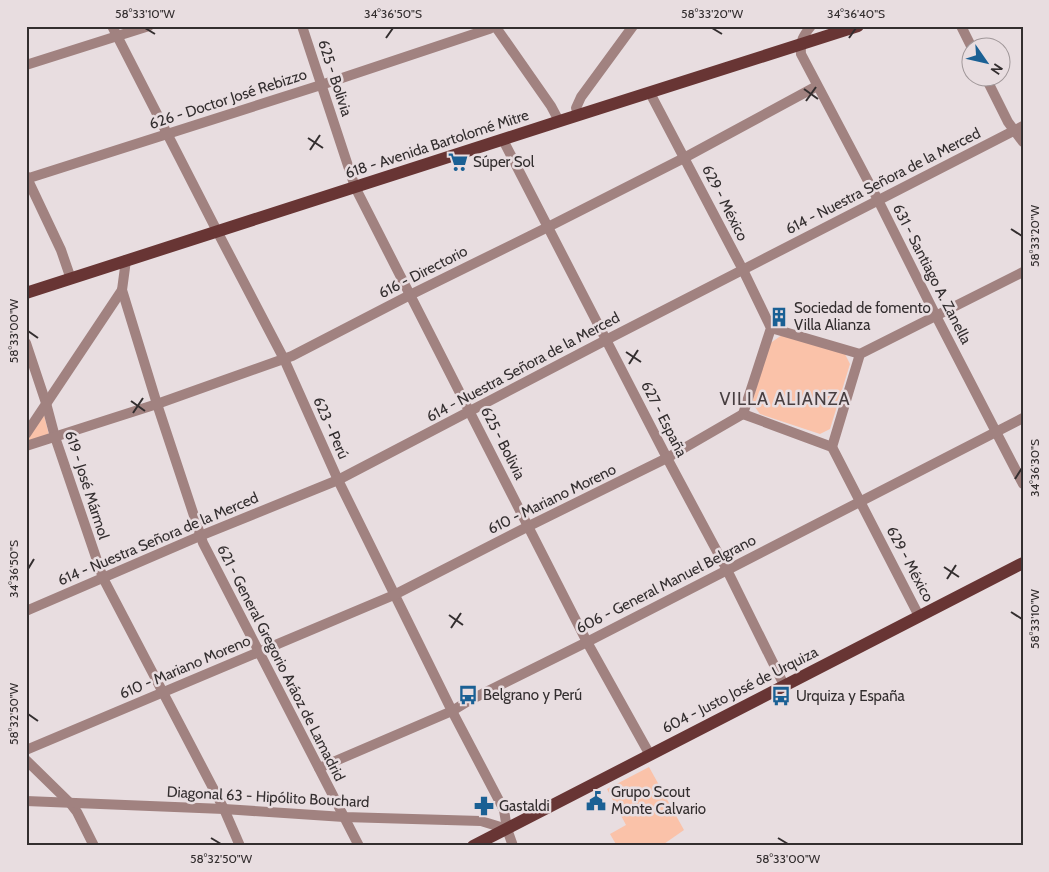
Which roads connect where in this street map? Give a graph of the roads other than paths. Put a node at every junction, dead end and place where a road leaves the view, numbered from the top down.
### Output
1 (112, 26) edge
2 (149, 26) edge
3 (302, 26) edge
4 (495, 26) edge
5 (633, 26) edge
6 (858, 26) edge
7 (961, 26) edge
8 (805, 28) edge
9 (118, 36) junction
10 (967, 38) edge
11 (800, 45) junction
12 (26, 65) edge
13 (321, 85) junction
14 (817, 86) junction
15 (991, 88) edge
16 (650, 93) junction
17 (578, 115) junction
18 (559, 121) junction
19 (1019, 128) edge
20 (167, 134) junction
21 (503, 140) junction
22 (1023, 142) edge
23 (684, 158) junction
24 (27, 178) edge
25 (355, 187) junction
26 (878, 200) junction
27 (548, 227) junction
28 (217, 231) junction
29 (126, 260) junction
30 (743, 270) junction
31 (1023, 272) edge
32 (71, 279) junction
33 (122, 290) junction
34 (26, 293) edge
35 (410, 295) junction
36 (936, 316) junction
37 (771, 328) junction
38 (606, 340) junction
39 (26, 343) edge
40 (860, 354) junction
41 (284, 359) junction
42 (46, 403) junction
43 (157, 404) junction
44 (470, 411) junction
45 (743, 414) junction
46 (1023, 418) edge
47 (996, 432) junction
48 (26, 434) edge
49 (55, 437) junction
50 (26, 446) edge
51 (832, 447) junction
52 (667, 458) junction
53 (338, 480) junction
54 (1023, 484) edge
55 (860, 501) junction
56 (529, 526) junction
57 (200, 536) junction
58 (1023, 563) edge
59 (727, 570) junction
60 (103, 578) junction
61 (394, 595) junction
62 (26, 611) edge
63 (919, 616) junction
64 (588, 642) junction
65 (259, 652) junction
66 (784, 685) junction
67 (162, 693) junction
68 (452, 711) junction
69 (26, 750) edge
70 (650, 755) junction
71 (26, 760) edge
72 (319, 768) junction
73 (26, 801) edge
74 (70, 803) junction
75 (224, 809) junction
76 (344, 816) junction
77 (507, 829) junction
78 (238, 845) edge
79 (94, 846) edge
80 (359, 846) edge
81 (473, 846) edge
82 (514, 846) edge

1 - 9 street, 623 - Perú
2 - 9 street
3 - 13 street, 625 - Bolivia
4 - 13 street, 626 - Doctor José Rebizzo
4 - 18 street
5 - 17 street
6 - 11 main road, 618 - Avenida Bartolomé Mitre
7 - 10 street
8 - 11 street
9 - 12 street
9 - 20 street, 623 - Perú
11 - 14 street, 631 - Santiago A. Zanella
11 - 16 main road, 618 - Avenida Bartolomé Mitre
13 - 20 street, 626 - Doctor José Rebizzo
13 - 25 street, 625 - Bolivia
14 - 23 street, 616 - Directorio
14 - 26 street, 631 - Santiago A. Zanella
15 - 19 street
16 - 17 main road, 618 - Avenida Bartolomé Mitre
16 - 23 street, 629 - México
17 - 18 main road, 618 - Avenida Bartolomé Mitre
18 - 21 main road, 618 - Avenida Bartolomé Mitre
19 - 22 street
19 - 26 street, 614 - Nuestra Señora de la Merced
20 - 24 street, 626 - Doctor José Rebizzo
20 - 28 street, 623 - Perú
21 - 25 main road, 618 - Avenida Bartolomé Mitre
21 - 27 street, 627 - España
23 - 27 street, 616 - Directorio
23 - 30 street, 629 - México
24 - 32 street
25 - 28 main road, 618 - Avenida Bartolomé Mitre
25 - 35 street, 625 - Bolivia
26 - 30 street, 614 - Nuestra Señora de la Merced
26 - 36 street, 631 - Santiago A. Zanella
27 - 35 street, 616 - Directorio
27 - 38 street, 627 - España
28 - 29 main road, 618 - Avenida Bartolomé Mitre
28 - 41 street, 623 - Perú
29 - 32 main road, 618 - Avenida Bartolomé Mitre
29 - 33 street, 621 - General Gregorio Aráoz de Lamadrid
30 - 37 street, 629 - México
30 - 38 street, 614 - Nuestra Señora de la Merced
31 - 36 street
32 - 34 main road, 618 - Avenida Bartolomé Mitre
33 - 42 street
33 - 43 street, 621 - General Gregorio Aráoz de Lamadrid
35 - 41 street, 616 - Directorio
35 - 44 street, 625 - Bolivia
36 - 40 street
36 - 47 street, 631 - Santiago A. Zanella
37 - 40 street
37 - 45 street
38 - 44 street, 614 - Nuestra Señora de la Merced
38 - 52 street, 627 - España
39 - 42 street, 619 - José Mármol
40 - 51 street
41 - 43 street, 616 - Directorio
41 - 53 street, 623 - Perú
42 - 48 street
42 - 49 street, 619 - José Mármol
43 - 49 street, 616 - Directorio
43 - 57 street, 621 - General Gregorio Aráoz de Lamadrid
44 - 53 street, 614 - Nuestra Señora de la Merced
44 - 56 street, 625 - Bolivia
45 - 51 street
45 - 52 street, 610 - Mariano Moreno
46 - 47 street, 606 - General Manuel Belgrano
47 - 54 street, 631 - Santiago A. Zanella
47 - 55 street, 606 - General Manuel Belgrano
49 - 50 street, 616 - Directorio
49 - 60 street, 619 - José Mármol
51 - 55 street, 629 - México
52 - 56 street, 610 - Mariano Moreno
52 - 59 street, 627 - España
53 - 57 street, 614 - Nuestra Señora de la Merced
53 - 61 street, 623 - Perú
55 - 59 street, 606 - General Manuel Belgrano
55 - 63 street, 629 - México
56 - 61 street, 610 - Mariano Moreno
56 - 64 street, 625 - Bolivia
57 - 60 street, 614 - Nuestra Señora de la Merced
57 - 65 street, 621 - General Gregorio Aráoz de Lamadrid
58 - 63 main road, 604 - Justo José de Urquiza
59 - 64 street, 606 - General Manuel Belgrano
59 - 66 street, 627 - España
60 - 62 street, 614 - Nuestra Señora de la Merced
60 - 67 street, 619 - José Mármol
61 - 65 street, 610 - Mariano Moreno
61 - 68 street, 623 - Perú
63 - 66 main road, 604 - Justo José de Urquiza
64 - 68 street, 606 - General Manuel Belgrano
64 - 70 street, 625 - Bolivia
65 - 67 street, 610 - Mariano Moreno
65 - 72 street, 621 - General Gregorio Aráoz de Lamadrid
66 - 70 main road, 604 - Justo José de Urquiza
67 - 69 street, 610 - Mariano Moreno
67 - 75 street, 619 - José Mármol
68 - 72 street, 606 - General Manuel Belgrano
68 - 77 street, 623 - Perú
70 - 77 main road, 604 - Justo José de Urquiza
71 - 74 street
72 - 76 street, 621 - General Gregorio Aráoz de Lamadrid
73 - 74 street, Diagonal 63 - Hipólito Bouchard
74 - 75 street, Diagonal 63 - Hipólito Bouchard
74 - 79 street
75 - 76 street, Diagonal 63 - Hipólito Bouchard
75 - 78 street, 619 - José Mármol
76 - 77 street, Diagonal 63 - Hipólito Bouchard
76 - 80 street, 621 - General Gregorio Aráoz de Lamadrid
77 - 81 main road, 604 - Justo José de Urquiza
77 - 82 street, 623 - Perú

